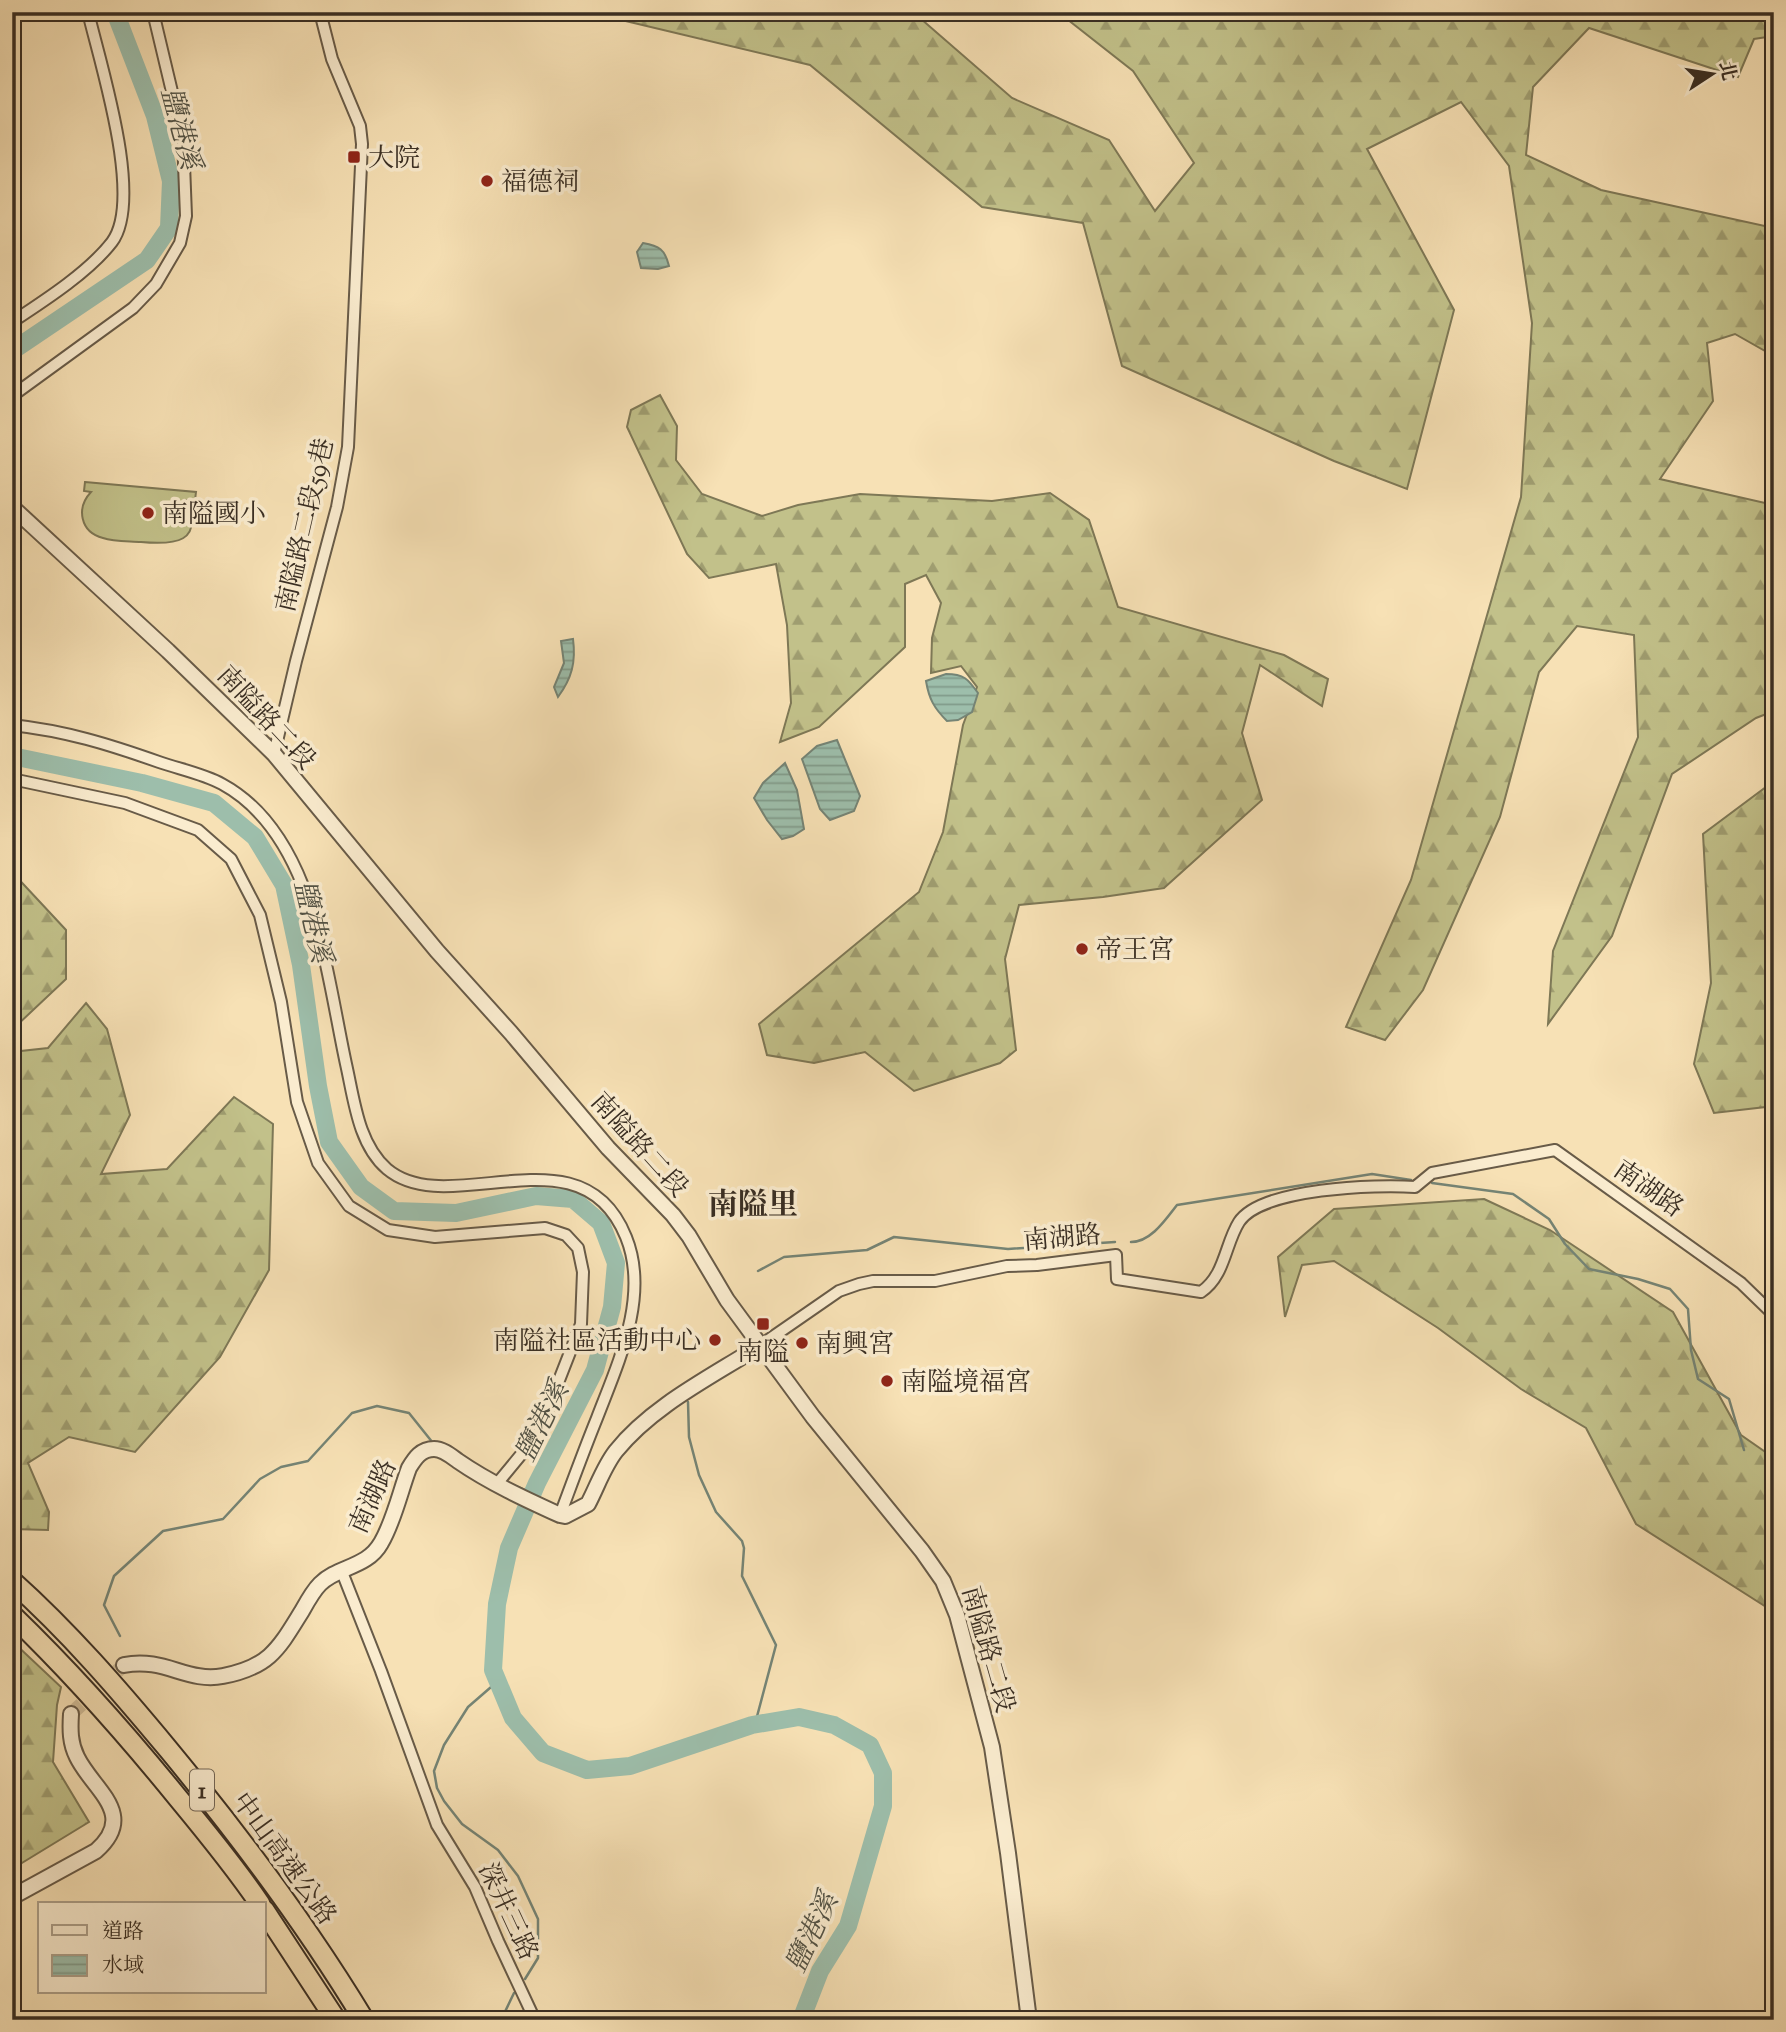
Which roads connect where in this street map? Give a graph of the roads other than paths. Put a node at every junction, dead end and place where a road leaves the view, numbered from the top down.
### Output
1 (153, 12) edge
2 (320, 12) edge
3 (89, 15) edge
4 (12, 322) edge
5 (12, 396) edge
6 (12, 507) edge
7 (12, 725) edge
8 (274, 754) junction
9 (12, 779) edge
10 (1774, 1315) edge
11 (761, 1345) junction
12 (496, 1485) junction
13 (560, 1515) junction
14 (342, 1572) junction
15 (12, 1581) edge
16 (12, 1615) edge
17 (124, 1665) tunnel mouth
18 (71, 1714) dead end
19 (12, 1898) edge
20 (259, 1902) edge
21 (266, 1913) edge
22 (336, 2020) edge
23 (364, 2020) edge
24 (535, 2020) edge
25 (1029, 2020) edge

1 - 5 street
2 - 8 street, 南隘路二段59巷
3 - 4 street
6 - 8 street, 南隘路二段
7 - 13 street
8 - 11 street, 南隘路二段
9 - 12 street
10 - 11 street, 南湖路
11 - 13 street, 南湖路
11 - 25 street, 南隘路二段
12 - 13 street
12 - 14 street, 南湖路
14 - 17 street, 南湖路
14 - 24 street, 深井三路
15 - 23 highway, 中山高速公路 / 1
16 - 20 highway, 中山高速公路 / 1
18 - 19 street
21 - 22 highway, 中山高速公路

